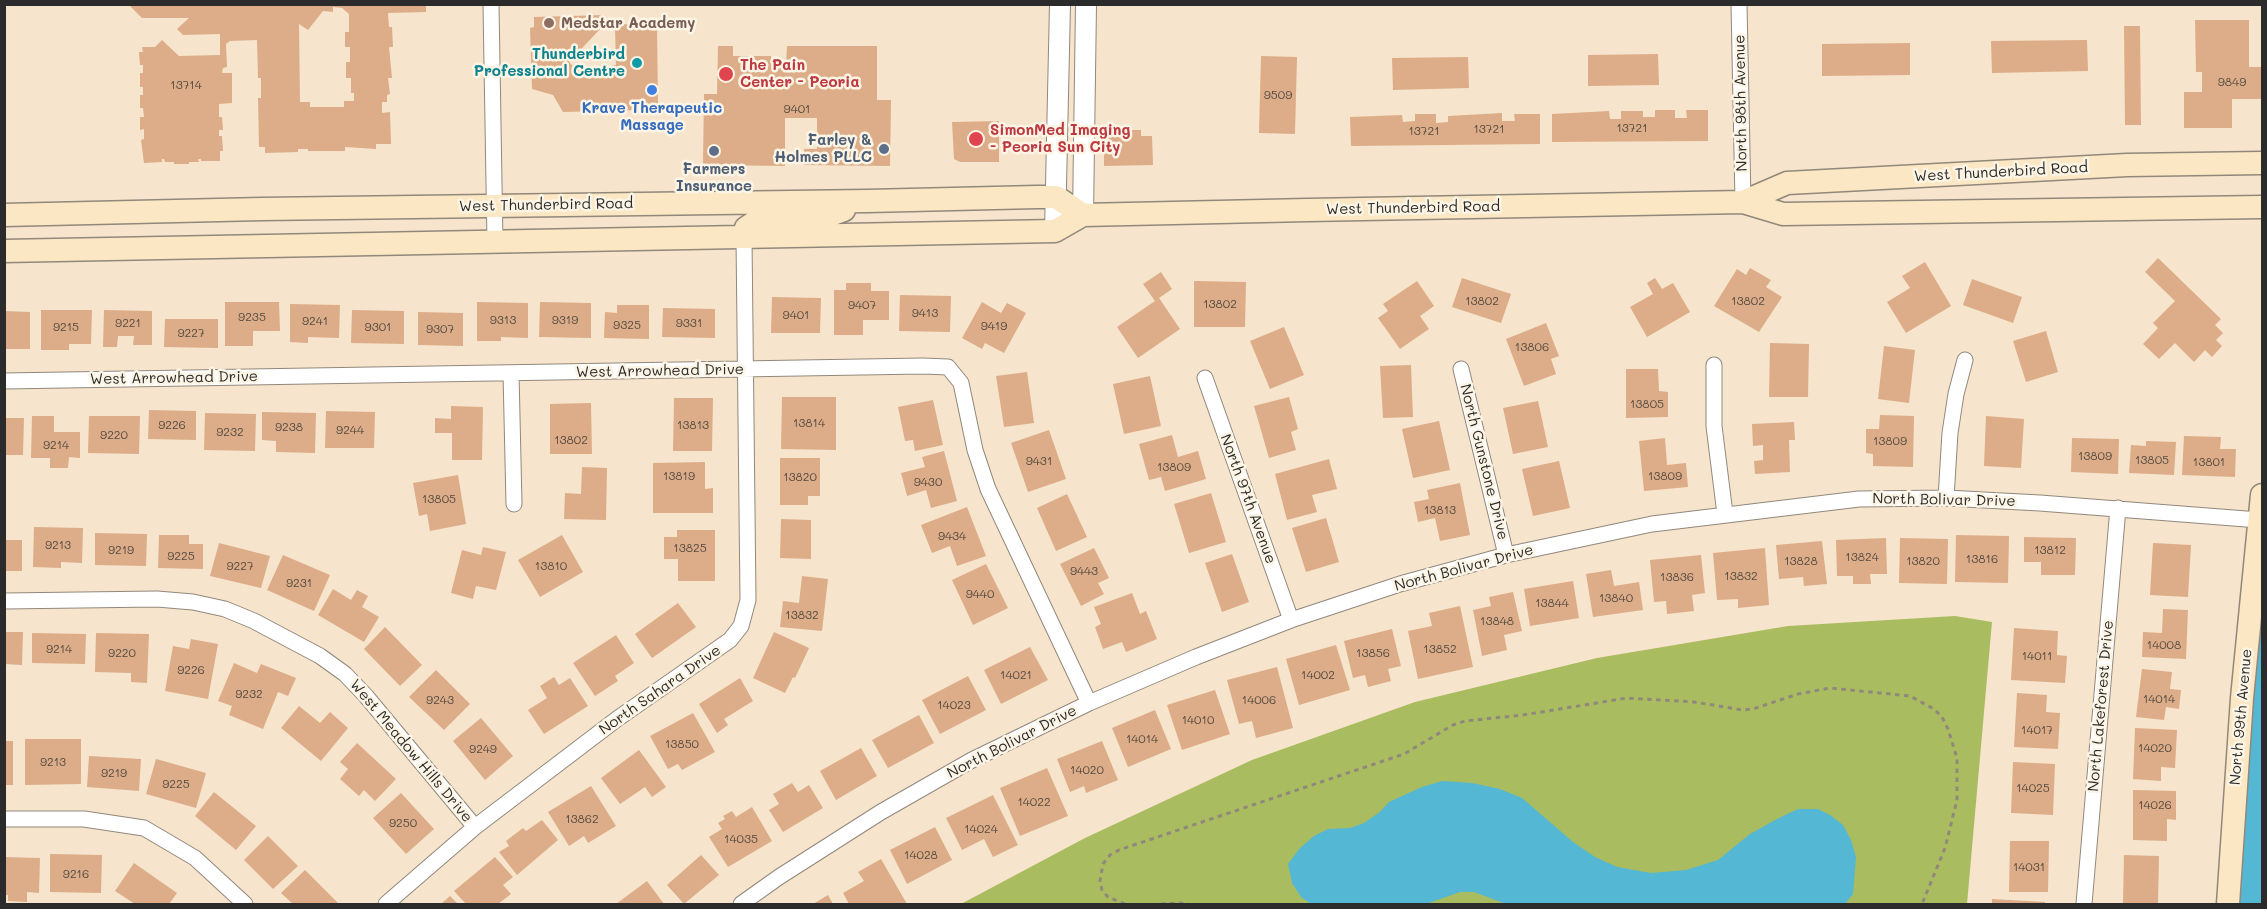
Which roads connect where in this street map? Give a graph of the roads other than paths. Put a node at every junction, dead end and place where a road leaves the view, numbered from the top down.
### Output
1 (491, 4) edge
2 (1060, 4) edge
3 (1086, 4) edge
4 (1739, 4) edge
5 (1059, 79) junction
6 (1084, 80) junction
7 (2262, 163) edge
8 (1056, 197) junction
9 (868, 201) junction
10 (1743, 202) junction
11 (495, 205) junction
12 (2262, 207) edge
13 (4, 215) edge
14 (1083, 215) junction
15 (1055, 231) junction
16 (744, 238) junction
17 (495, 243) junction
18 (4, 251) edge
19 (1965, 360) dead end
20 (1714, 365) dead end
21 (1461, 369) dead end
22 (745, 370) junction
23 (511, 373) junction
24 (1204, 378) dead end
25 (4, 381) edge
26 (2262, 495) edge
27 (1946, 498) junction
28 (514, 504) dead end
29 (2118, 508) junction
30 (1725, 514) junction
31 (2259, 520) junction
32 (1506, 555) junction
33 (4, 601) edge
34 (1291, 620) junction
35 (1089, 703) junction
36 (4, 819) edge
37 (475, 827) junction
38 (244, 904) edge
39 (386, 904) edge
40 (741, 904) edge
41 (2084, 904) edge
42 (2228, 904) edge

1 - 11 street
2 - 5 street
3 - 6 street
4 - 10 street, North 98th Avenue
5 - 6 street
5 - 8 street
6 - 14 street
7 - 10 main road, West Thunderbird Road
8 - 9 main road, West Thunderbird Road
8 - 14 main road
8 - 15 street
9 - 11 main road, West Thunderbird Road
9 - 16 main road
10 - 12 main road, West Thunderbird Road
10 - 14 main road, West Thunderbird Road
11 - 13 main road, West Thunderbird Road
11 - 17 street
14 - 15 main road, West Thunderbird Road
15 - 16 main road, West Thunderbird Road
16 - 17 main road, West Thunderbird Road
16 - 22 street, North Sahara Drive
17 - 18 main road, West Thunderbird Road
19 - 27 street
20 - 30 street
21 - 32 street, North Gunstone Drive
22 - 23 street, West Arrowhead Drive
22 - 35 street, West Arrowhead Drive
22 - 37 street, North Sahara Drive
23 - 25 street, West Arrowhead Drive
23 - 28 street
24 - 34 street, North 97th Avenue
26 - 31 main road, North 99th Avenue
27 - 29 street, North Bolivar Drive
27 - 30 street, North Bolivar Drive
29 - 31 street, North Bolivar Drive
29 - 41 street, North Lakeforest Drive
30 - 32 street, North Bolivar Drive
31 - 42 main road, North 99th Avenue
32 - 34 street, North Bolivar Drive
33 - 37 street, West Meadow Hills Drive
34 - 35 street, North Bolivar Drive
35 - 40 street, North Bolivar Drive
36 - 38 street
37 - 39 street, North Sahara Drive

